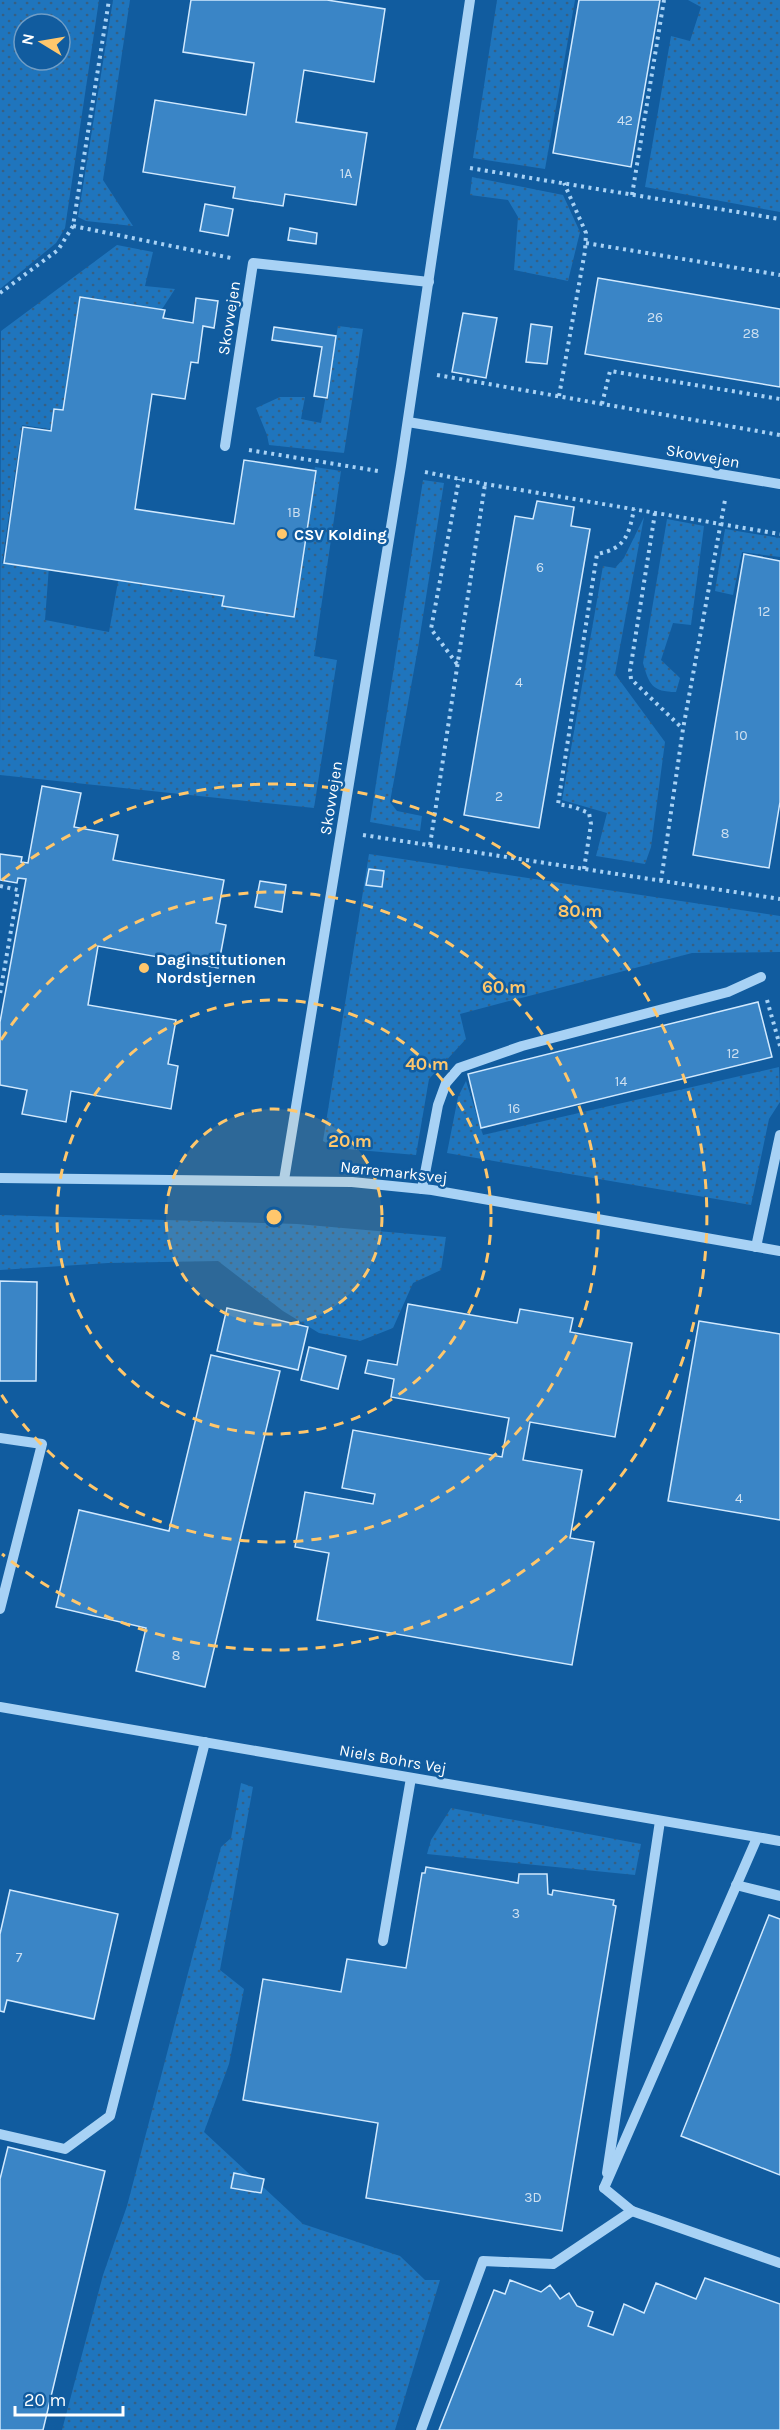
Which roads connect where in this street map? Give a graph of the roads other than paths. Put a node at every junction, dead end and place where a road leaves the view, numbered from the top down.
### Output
1 (470, 0) edge
2 (429, 282) junction
3 (408, 422) junction
4 (225, 446) road end
5 (780, 484) edge
6 (761, 977) road end
7 (780, 1135) edge
8 (0, 1178) edge
9 (284, 1180) junction
10 (422, 1189) junction
11 (756, 1247) junction
12 (780, 1251) edge
13 (0, 1438) edge
14 (0, 1609) edge
15 (0, 1707) edge
16 (205, 1742) junction
17 (411, 1778) junction
18 (660, 1821) junction
19 (757, 1838) junction
20 (780, 1841) edge
21 (736, 1885) junction
22 (780, 1896) edge
23 (383, 1941) dead end
24 (0, 2134) edge
25 (604, 2188) junction
26 (632, 2211) junction
27 (780, 2263) edge
28 (422, 2430) edge

1 - 2 street, Skovvejen
2 - 3 street, Skovvejen
2 - 4 street, Skovvejen
3 - 5 street, Skovvejen
3 - 9 street, Skovvejen
6 - 10 street
7 - 11 street
8 - 9 street, Nørremarksvej
9 - 10 street, Nørremarksvej
10 - 11 street, Nørremarksvej
11 - 12 street, Nørremarksvej
13 - 14 street
15 - 16 street, Niels Bohrs Vej
16 - 17 street, Niels Bohrs Vej
16 - 24 street
17 - 18 street, Niels Bohrs Vej
17 - 23 street
18 - 19 street, Niels Bohrs Vej
18 - 25 street
19 - 20 street, Niels Bohrs Vej
19 - 21 street
21 - 22 street
21 - 25 street
25 - 26 street
26 - 27 street
26 - 28 street

